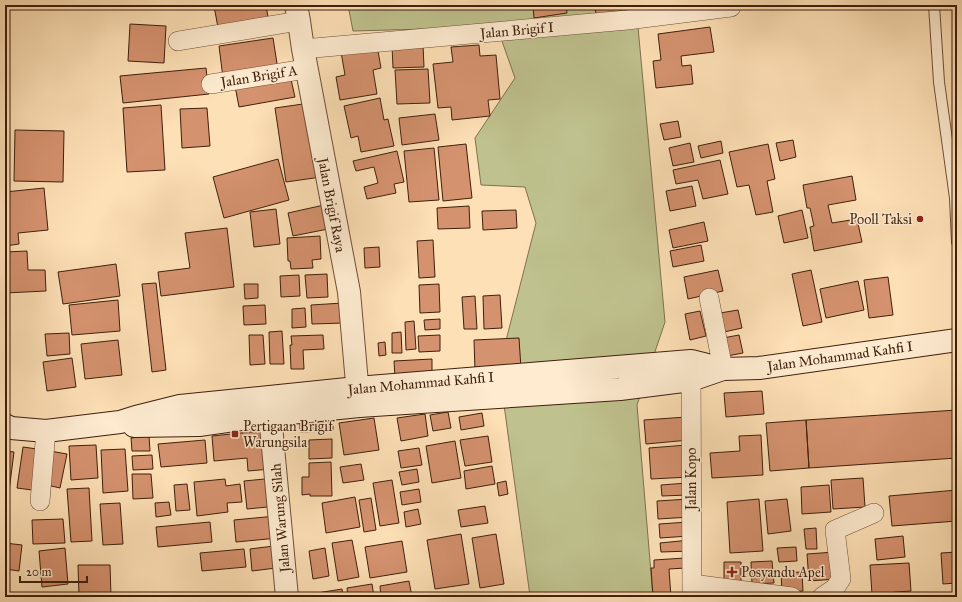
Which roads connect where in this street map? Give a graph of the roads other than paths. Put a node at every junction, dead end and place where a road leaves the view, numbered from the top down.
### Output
1 (934, 5) edge
2 (731, 7) dead end
3 (626, 12) edge
4 (297, 13) edge
5 (178, 41) dead end
6 (304, 59) junction
7 (211, 84) dead end
8 (952, 141) edge
9 (957, 242) edge
10 (709, 298) dead end
11 (957, 340) edge
12 (723, 369) junction
13 (691, 371) junction
14 (358, 397) junction
15 (270, 415) junction
16 (120, 422) junction
17 (5, 425) edge
18 (46, 431) junction
19 (40, 501) dead end
20 (874, 513) dead end
21 (692, 590) edge
22 (287, 597) edge
23 (792, 597) edge
24 (822, 597) edge

1 - 8 lane
2 - 3 street, Jalan Brigif I
3 - 6 street, Jalan Brigif I
4 - 5 street
4 - 6 main road, Jalan Brigif Raya
6 - 7 street, Jalan Brigif A
6 - 14 main road, Jalan Brigif Raya
8 - 9 lane
10 - 12 street
11 - 12 main road, Jalan Mohammad Kahfi I
12 - 13 main road, Jalan Mohammad Kahfi I
13 - 14 main road, Jalan Mohammad Kahfi I
13 - 21 street, Jalan Kopo
14 - 15 main road, Jalan Mohammad Kahfi I
14 - 16 main road, Jalan Mohammad Kahfi I
15 - 16 main road, Jalan Mohammad Kahfi I
15 - 22 main road, Jalan Warung Silah
16 - 18 main road, Jalan Mohammad Kahfi I
17 - 18 main road, Jalan Mohammad Kahfi I
18 - 19 street
20 - 24 street
21 - 23 street

